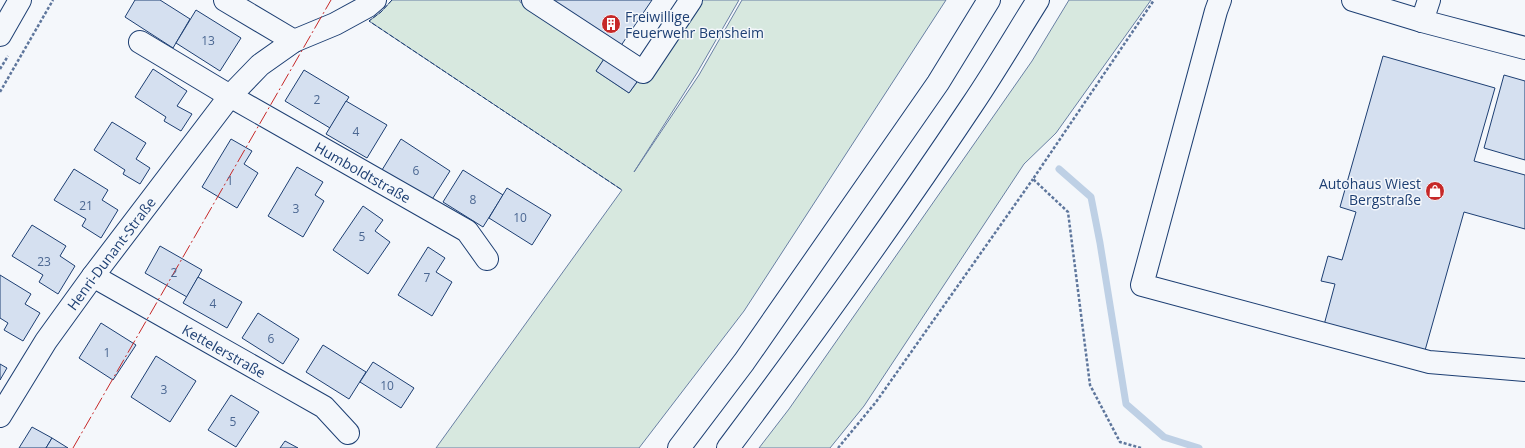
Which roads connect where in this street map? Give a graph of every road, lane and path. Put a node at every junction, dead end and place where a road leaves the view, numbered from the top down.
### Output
1 (20, 0) edge
2 (53, 0) edge
3 (225, 0) edge
4 (375, 0) edge
5 (533, 0) edge
6 (691, 0) edge
7 (989, 0) edge
8 (1038, 0) edge
9 (1154, 0) edge
10 (1220, 0) edge
11 (1353, 0) edge
12 (1429, 0) edge
13 (1422, 21) junction
14 (0, 35) edge
15 (294, 41) junction
16 (140, 42) dead end
17 (1525, 48) edge
18 (0, 92) edge
19 (230, 96) junction
20 (1033, 179) junction
21 (487, 259) dead end
22 (93, 276) junction
23 (1525, 370) edge
24 (0, 416) edge
25 (348, 433) dead end
26 (679, 448) edge
27 (728, 448) edge
28 (838, 448) edge
29 (1141, 448) edge

1 - 14 main road
2 - 18 path
3 - 15 main road
4 - 15 main road, Henri-Dunant-Straße
5 - 6 main road
7 - 26 main road
8 - 27 main road
9 - 20 path
10 - 23 main road
11 - 13 main road
12 - 13 main road
13 - 17 main road
15 - 19 main road, Henri-Dunant-Straße
16 - 19 main road
19 - 21 main road, Humboldtstraße
19 - 22 main road, Henri-Dunant-Straße
20 - 28 path
20 - 29 path
22 - 24 main road, Henri-Dunant-Straße
22 - 25 main road, Kettelerstraße

